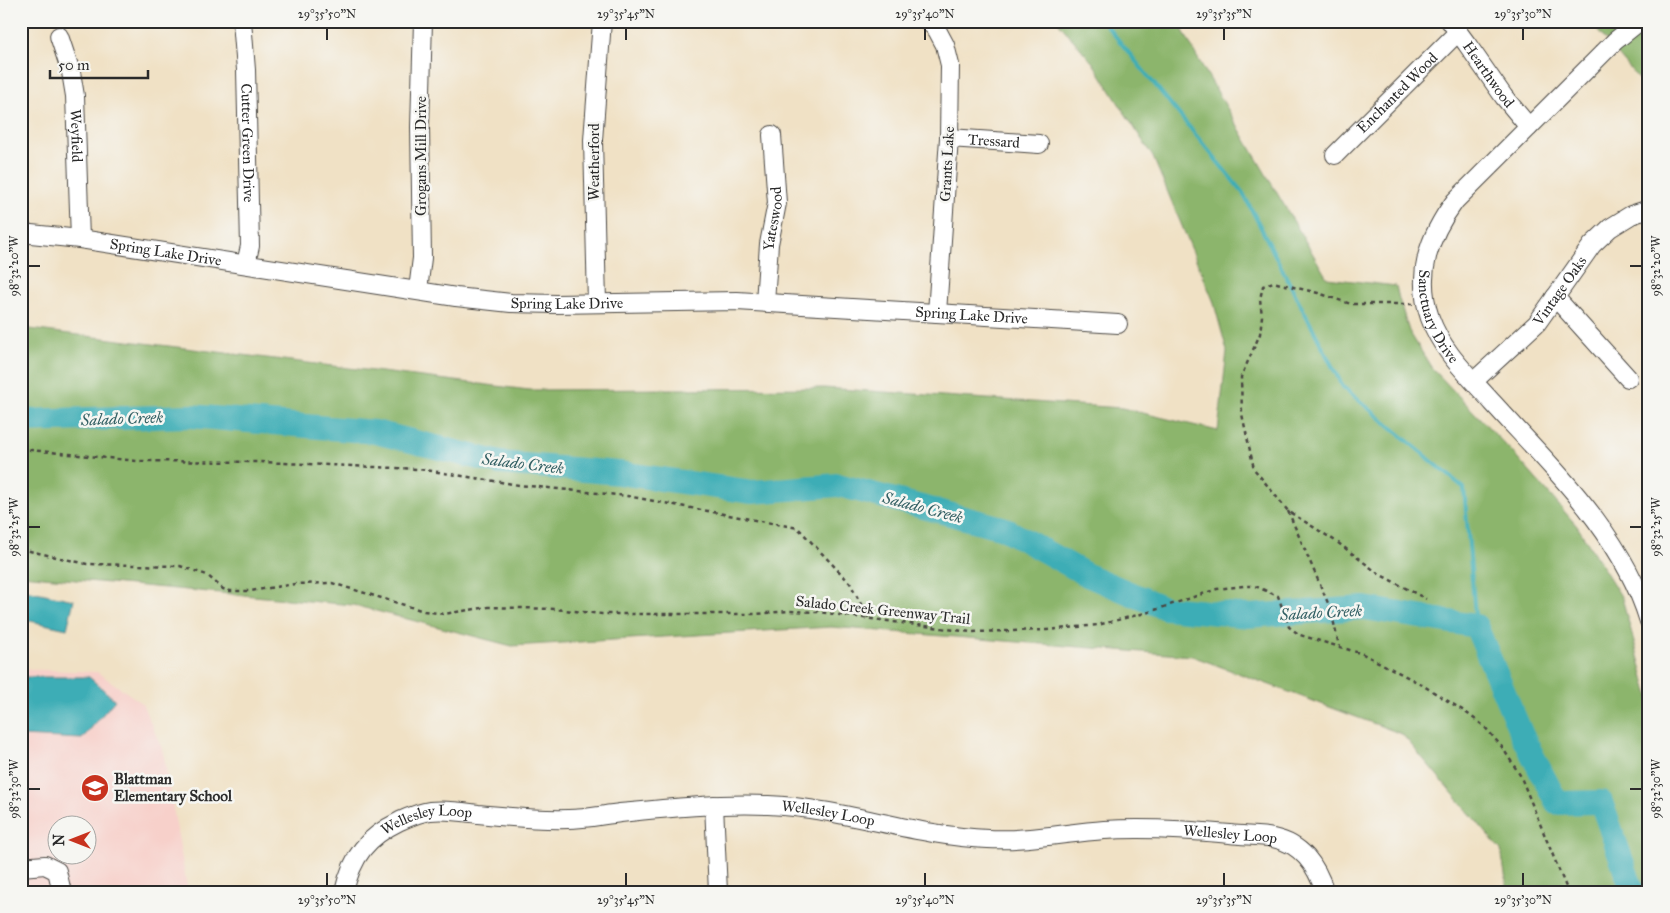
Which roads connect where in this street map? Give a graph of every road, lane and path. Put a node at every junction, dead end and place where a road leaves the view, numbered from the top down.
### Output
1 (242, 21) edge
2 (423, 21) edge
3 (602, 21) edge
4 (928, 21) edge
5 (1636, 23) edge
6 (1454, 26) edge
7 (59, 36) dead end
8 (1529, 127) junction
9 (772, 135) dead end
10 (949, 138) junction
11 (1039, 144) dead end
12 (1336, 155) dead end
13 (1649, 209) edge
14 (21, 233) edge
15 (80, 239) junction
16 (246, 264) junction
17 (418, 290) junction
18 (1556, 296) junction
19 (765, 302) junction
20 (597, 303) junction
21 (1426, 305) junction
22 (936, 313) junction
23 (1118, 324) dead end
24 (1628, 378) dead end
25 (1474, 381) junction
26 (21, 449) edge
27 (1288, 511) junction
28 (21, 549) edge
29 (1426, 599) dead end
30 (868, 618) junction
31 (1649, 621) edge
32 (1339, 646) junction
33 (714, 805) junction
34 (21, 867) edge
35 (62, 892) edge
36 (344, 892) edge
37 (718, 892) edge
38 (1325, 892) edge
39 (1568, 892) edge

1 - 16 street, Cutter Green Drive
2 - 17 street, Grogans Mill Drive
3 - 20 street, Weatherford
4 - 10 street, Grants Lake
5 - 8 street, Sanctuary Drive
6 - 8 street, Hearthwood
6 - 12 street, Enchanted Wood
7 - 15 street, Weyfield
8 - 21 street, Sanctuary Drive
9 - 19 street, Yateswood
10 - 11 street, Tressard
10 - 22 street, Grants Lake
13 - 18 street, Vintage Oaks
14 - 15 street, Spring Lake Drive
15 - 16 street, Spring Lake Drive
16 - 17 street, Spring Lake Drive
17 - 20 street, Spring Lake Drive
18 - 24 street
18 - 25 street, Vintage Oaks
19 - 20 street, Spring Lake Drive
19 - 22 street, Spring Lake Drive
21 - 25 street, Sanctuary Drive
21 - 27 path
22 - 23 street, Spring Lake Drive
25 - 31 street, Sanctuary Drive
26 - 30 path
27 - 29 path
27 - 32 path
28 - 30 path, Salado Creek Greenway Trail
30 - 32 path, Salado Creek Greenway Trail
32 - 39 path, Salado Creek Greenway Trail
33 - 36 street, Wellesley Loop
33 - 37 street
33 - 38 street, Wellesley Loop
34 - 35 street

